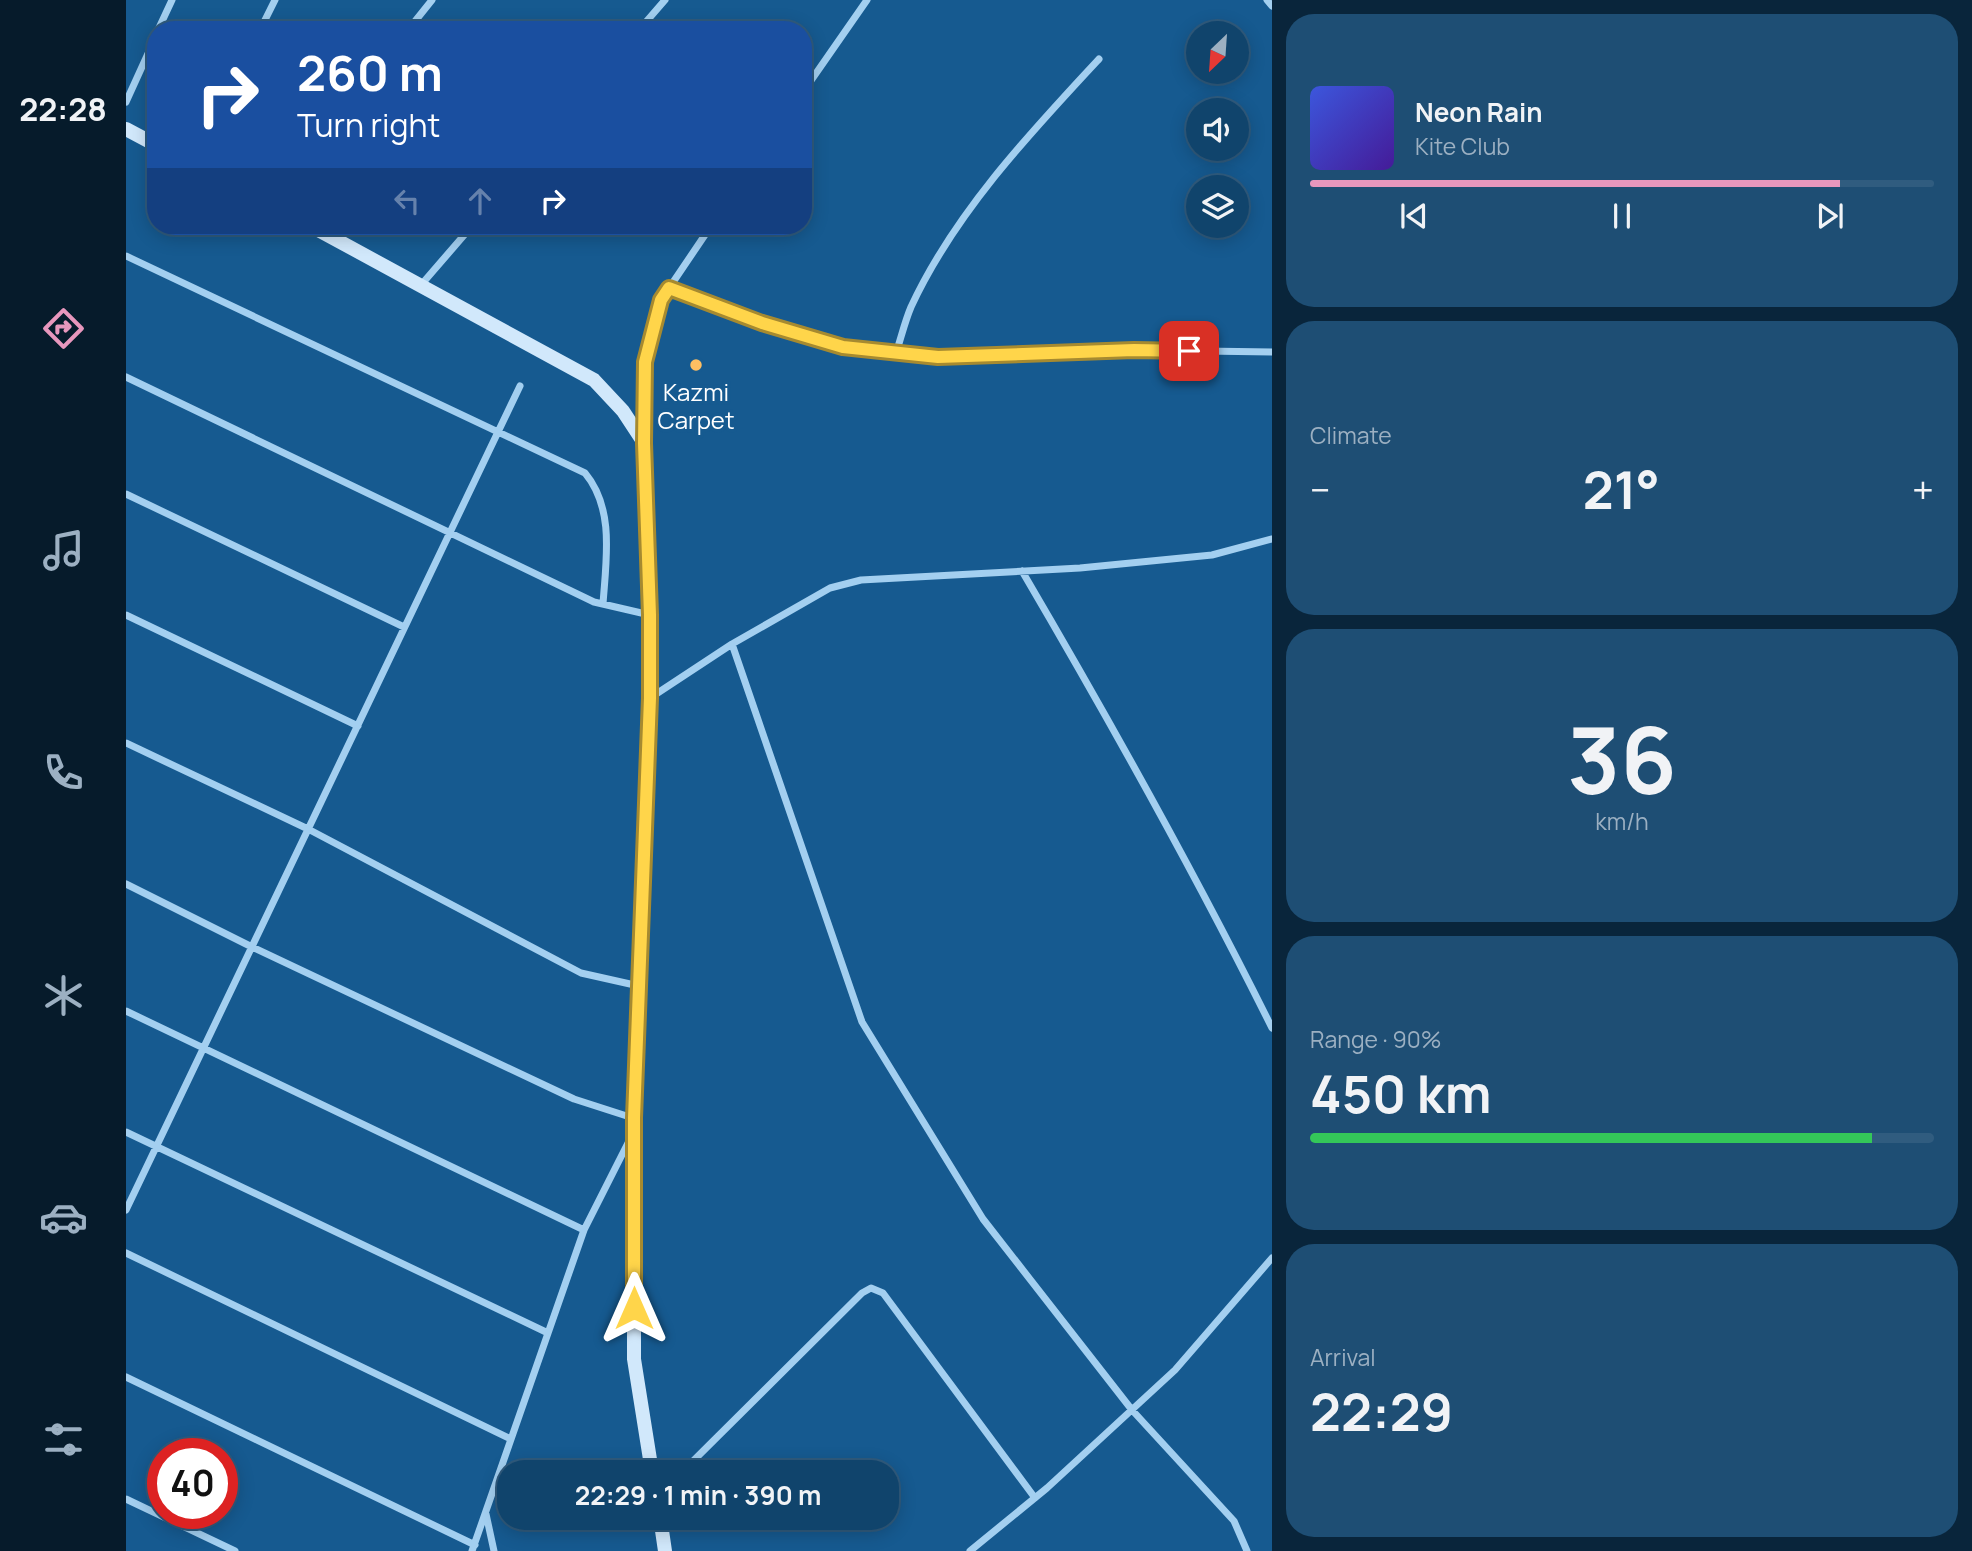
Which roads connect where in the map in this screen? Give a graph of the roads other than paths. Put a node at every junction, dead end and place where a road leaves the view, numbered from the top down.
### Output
1 (172, 0) edge
2 (275, 0) edge
3 (432, 0) edge
4 (665, 0) edge
5 (867, 0) edge
6 (1267, 0) edge
7 (1272, 6) edge
8 (162, 21) edge
9 (264, 21) edge
10 (415, 21) edge
11 (647, 21) edge
12 (147, 56) edge
13 (1098, 59) dead end
14 (812, 79) edge
15 (126, 102) edge
16 (126, 129) edge
17 (147, 140) edge
18 (328, 235) edge
19 (464, 235) edge
20 (705, 235) edge
21 (126, 256) edge
22 (421, 285) junction
23 (669, 288) junction
24 (1272, 352) edge
25 (896, 353) junction
26 (126, 377) edge
27 (520, 386) dead end
28 (498, 433) junction
29 (644, 443) junction
30 (126, 494) edge
31 (450, 532) junction
32 (1272, 539) edge
33 (1022, 571) junction
34 (603, 604) junction
35 (126, 615) edge
36 (650, 615) junction
37 (404, 627) junction
38 (732, 644) junction
39 (650, 698) junction
40 (358, 726) junction
41 (126, 743) edge
42 (308, 829) junction
43 (126, 884) edge
44 (252, 947) junction
45 (639, 986) junction
46 (126, 1010) edge
47 (1272, 1028) edge
48 (204, 1048) junction
49 (634, 1125) junction
50 (126, 1132) edge
51 (156, 1146) junction
52 (126, 1210) edge
53 (584, 1230) junction
54 (126, 1254) edge
55 (1272, 1258) edge
56 (548, 1333) junction
57 (126, 1377) edge
58 (1132, 1410) junction
59 (511, 1439) junction
60 (650, 1460) edge
61 (694, 1460) edge
62 (1035, 1498) junction
63 (126, 1499) edge
64 (485, 1514) junction
65 (662, 1530) edge
66 (474, 1548) edge
67 (974, 1550) edge
68 (235, 1551) edge
69 (494, 1551) edge
70 (665, 1551) edge
71 (1247, 1551) edge

1 - 8 street
2 - 9 street
3 - 10 street
4 - 11 street
5 - 14 street
6 - 7 street
12 - 15 street
13 - 25 street
16 - 17 street
18 - 22 street
19 - 22 street
20 - 23 street
21 - 28 street
22 - 29 street
23 - 25 street
23 - 29 street
24 - 25 street
26 - 31 street
27 - 28 street
28 - 31 street
28 - 34 street
29 - 36 street
30 - 37 street
31 - 34 street
31 - 37 street
32 - 33 street
33 - 38 street
33 - 47 street
34 - 36 street
35 - 40 street
36 - 39 street
37 - 40 street
38 - 39 street
38 - 58 street
39 - 45 street
40 - 42 street
41 - 42 street
42 - 44 street
42 - 45 street
43 - 44 street
44 - 48 street
44 - 49 street
45 - 49 street
46 - 48 street
48 - 51 street
48 - 53 street
49 - 53 street
49 - 60 street
50 - 51 street
51 - 52 street
51 - 56 street
53 - 56 street
54 - 59 street
55 - 58 street
56 - 59 street
57 - 66 street
58 - 62 street
58 - 71 street
59 - 64 street
61 - 62 street
62 - 67 street
63 - 68 street
64 - 66 street
64 - 69 street
65 - 70 street

